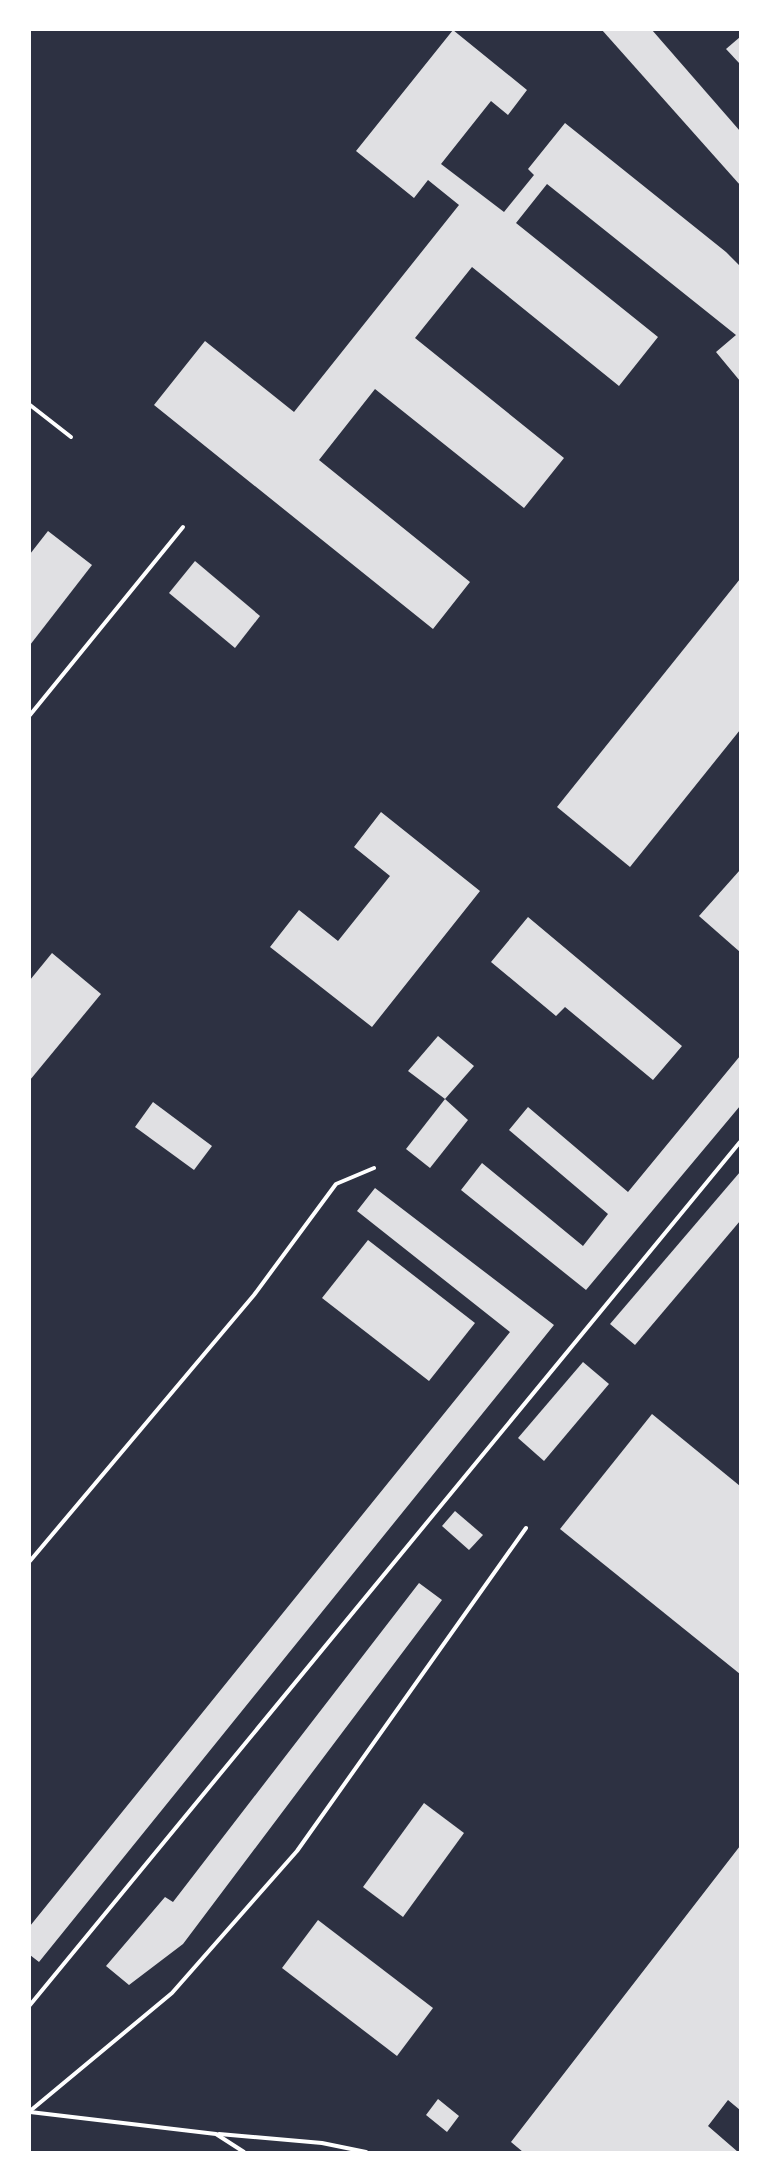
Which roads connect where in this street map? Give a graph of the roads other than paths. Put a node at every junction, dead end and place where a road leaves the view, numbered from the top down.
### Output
1 (30, 405) edge
2 (71, 437) dead end
3 (183, 528) dead end
4 (30, 715) edge
5 (740, 1142) edge
6 (374, 1168) dead end
7 (526, 1528) dead end
8 (30, 1561) edge
9 (30, 2005) edge
10 (30, 2111) edge
11 (216, 2134) junction
12 (244, 2152) edge
13 (366, 2152) edge

1 - 2 lane
3 - 4 lane
5 - 9 lane
6 - 8 lane
7 - 10 lane
10 - 11 lane
11 - 12 lane
11 - 13 lane

